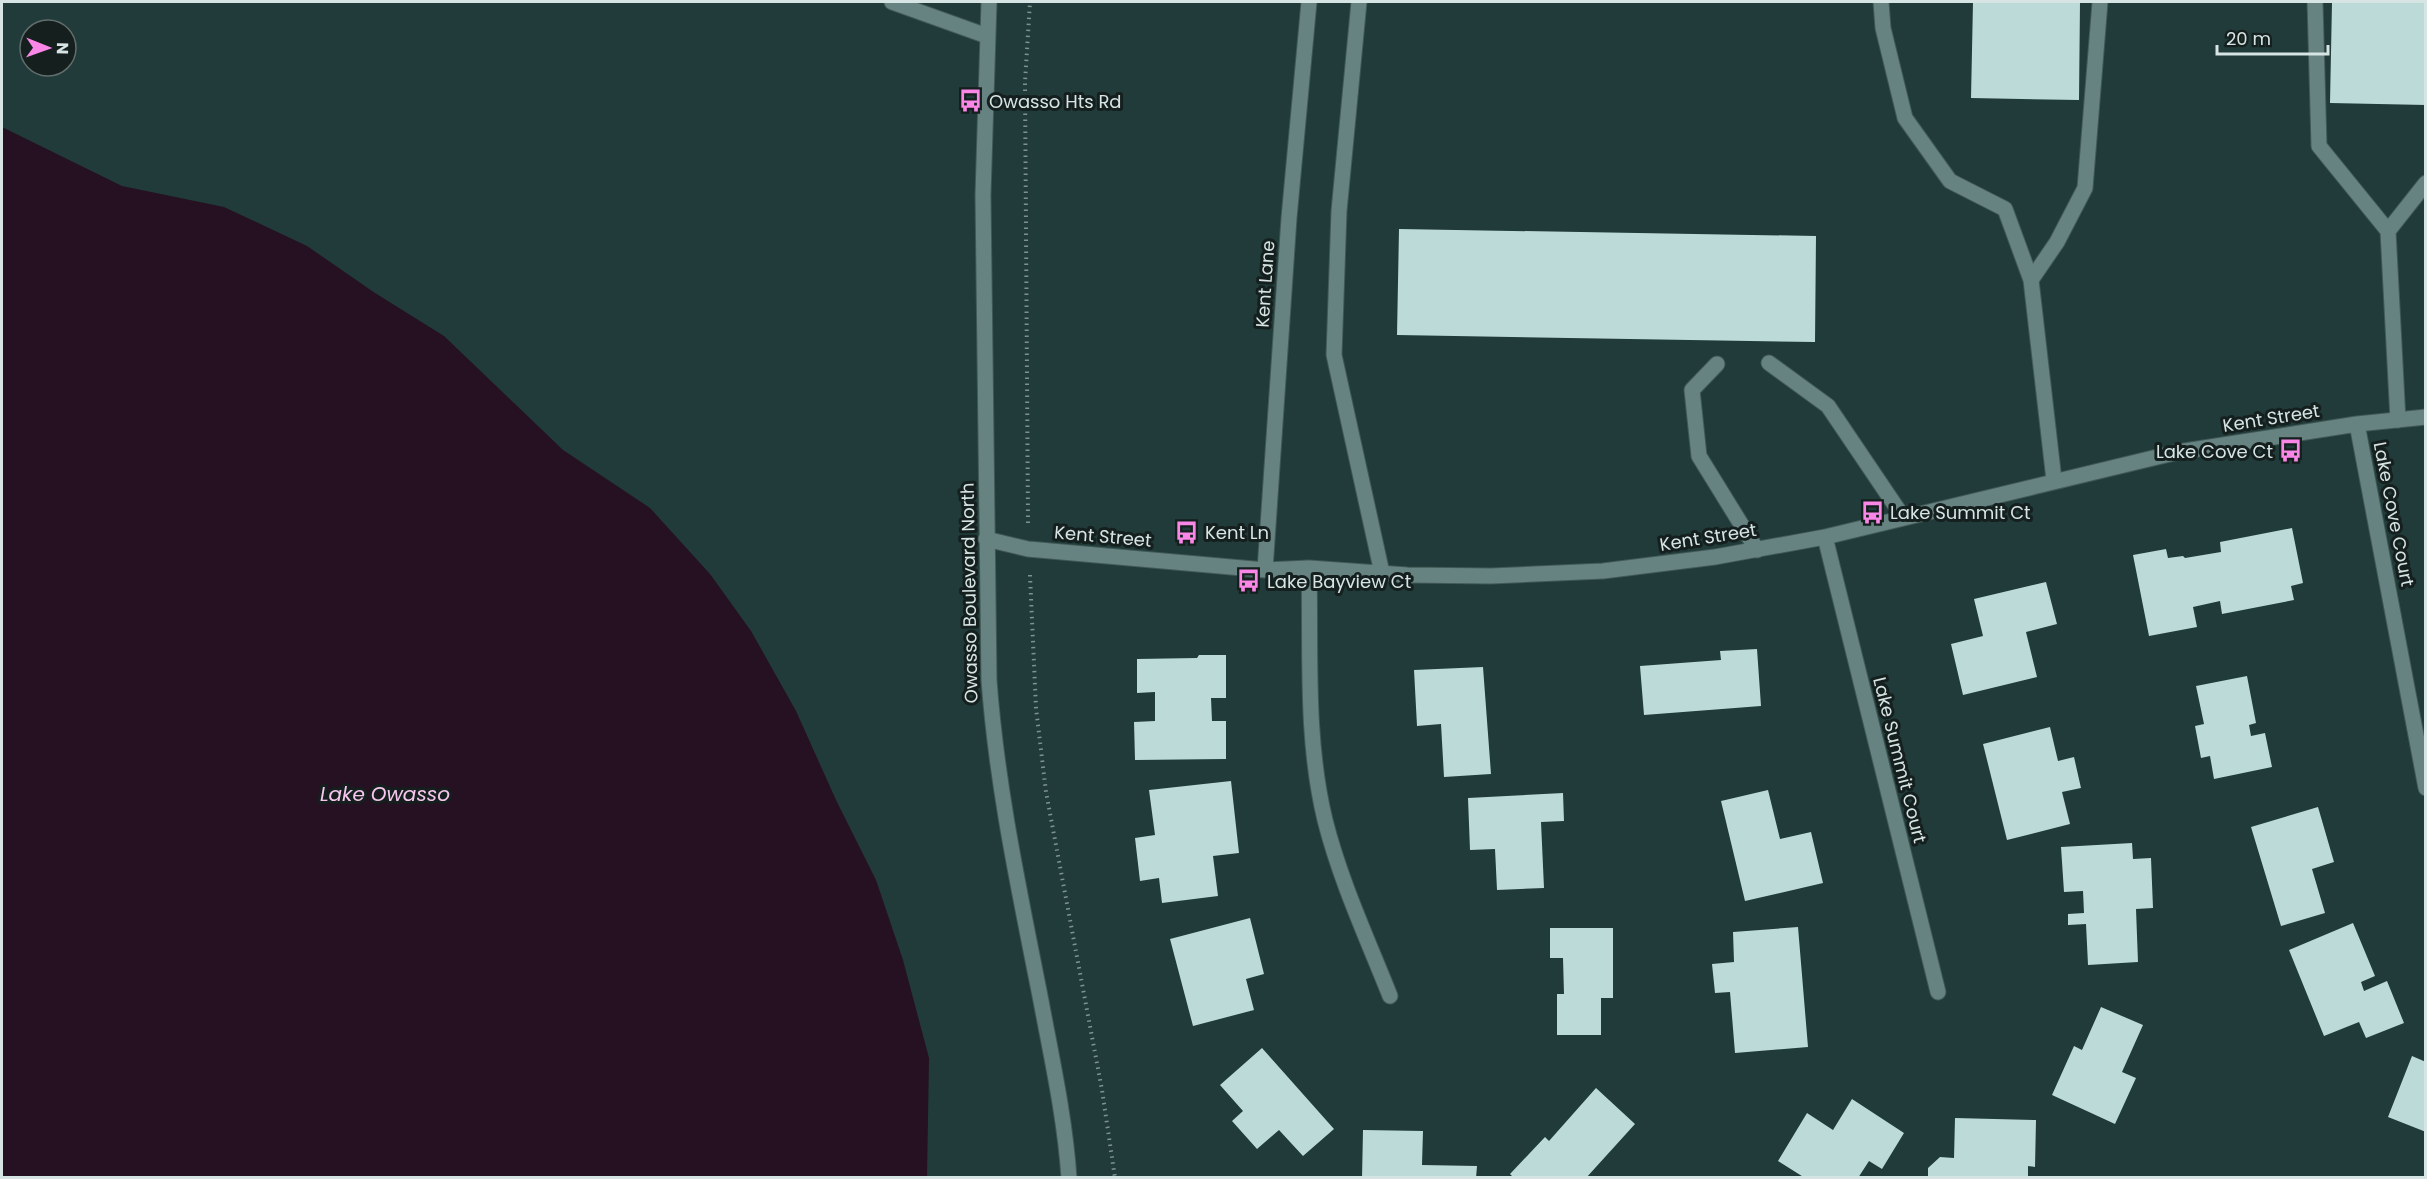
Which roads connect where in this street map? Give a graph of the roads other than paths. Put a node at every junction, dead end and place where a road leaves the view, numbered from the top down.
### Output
1 (892, 2) edge
2 (989, 2) edge
3 (1309, 2) edge
4 (1359, 2) edge
5 (1881, 2) edge
6 (2100, 2) edge
7 (2314, 2) edge
8 (987, 36) junction
9 (2426, 183) edge
10 (2388, 231) junction
11 (2031, 280) junction
12 (1769, 363) dead end
13 (1717, 364) dead end
14 (2426, 417) edge
15 (2398, 420) junction
16 (2357, 424) junction
17 (2054, 480) junction
18 (1903, 517) junction
19 (1825, 537) junction
20 (986, 539) junction
21 (1757, 550) junction
22 (1309, 568) junction
23 (1264, 570) junction
24 (1382, 573) junction
25 (2426, 788) edge
26 (1938, 992) dead end
27 (1390, 996) dead end
28 (1069, 1178) edge

1 - 8 street
2 - 8 street, Owasso Boulevard North
3 - 23 street, Kent Lane
4 - 24 street
5 - 11 street
6 - 11 street
7 - 10 street
8 - 20 street, Owasso Boulevard North
9 - 10 street
10 - 15 street
11 - 17 street
12 - 18 street
13 - 21 street
14 - 15 street, Kent Street
15 - 16 street, Kent Street
16 - 17 street, Kent Street
16 - 25 street, Lake Cove Court
17 - 18 street, Kent Street
18 - 19 street, Kent Street
19 - 21 street, Kent Street
19 - 26 street, Lake Summit Court
20 - 23 street, Kent Street
20 - 28 street, Owasso Boulevard North
21 - 24 street, Kent Street
22 - 23 street, Kent Street
22 - 24 street, Kent Street
22 - 27 street

